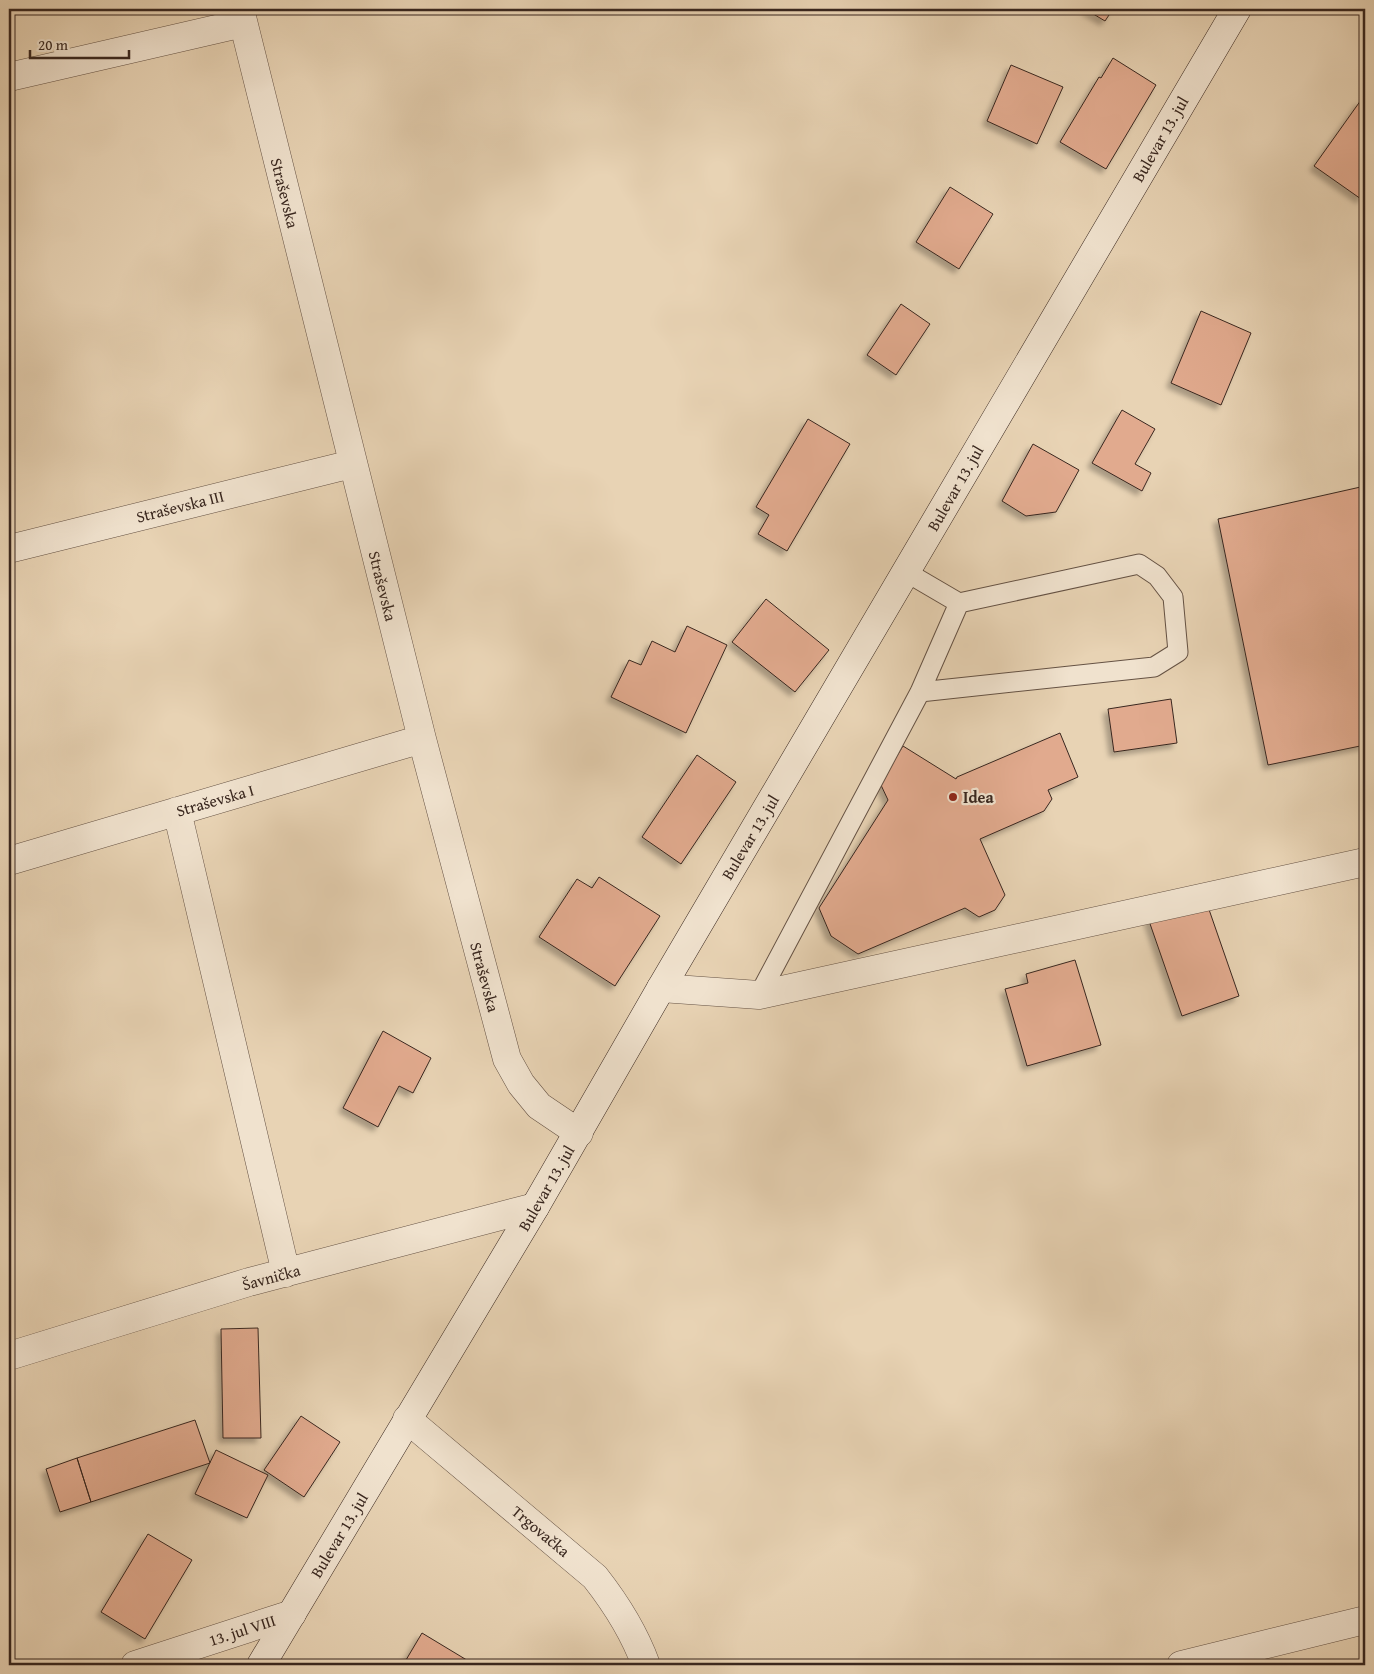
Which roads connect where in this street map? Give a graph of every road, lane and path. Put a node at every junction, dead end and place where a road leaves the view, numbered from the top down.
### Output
1 (1237, 9) edge
2 (241, 16) edge
3 (9, 77) edge
4 (352, 464) junction
5 (9, 549) edge
6 (906, 572) junction
7 (959, 603) junction
8 (920, 692) junction
9 (422, 740) junction
10 (177, 811) junction
11 (9, 861) edge
12 (1365, 862) edge
13 (661, 988) junction
14 (759, 995) junction
15 (579, 1133) junction
16 (535, 1207) junction
17 (286, 1273) junction
18 (9, 1356) edge
19 (408, 1419) junction
20 (292, 1614) junction
21 (1365, 1620) edge
22 (135, 1665) edge
23 (261, 1665) edge
24 (646, 1665) edge
25 (1182, 1665) edge

1 - 6 street, Bulevar 13. jul
2 - 3 street
2 - 4 street, Straševska
4 - 5 street, Straševska III
4 - 9 street, Straševska
6 - 7 lane
6 - 13 street, Bulevar 13. jul
7 - 8 lane
7 - 8 lane
8 - 14 lane
9 - 10 street, Straševska I
9 - 15 street, Straševska
10 - 11 street, Straševska I
10 - 17 street
12 - 14 street
13 - 14 street
13 - 15 street, Bulevar 13. jul
15 - 16 street, Bulevar 13. jul
16 - 17 street, Šavnička
16 - 19 street, Bulevar 13. jul
17 - 18 street, Šavnička
19 - 20 street, Bulevar 13. jul
19 - 24 street, Trgovačka
20 - 22 street, 13. jul VIII
20 - 23 street, Bulevar 13. jul
21 - 25 street

